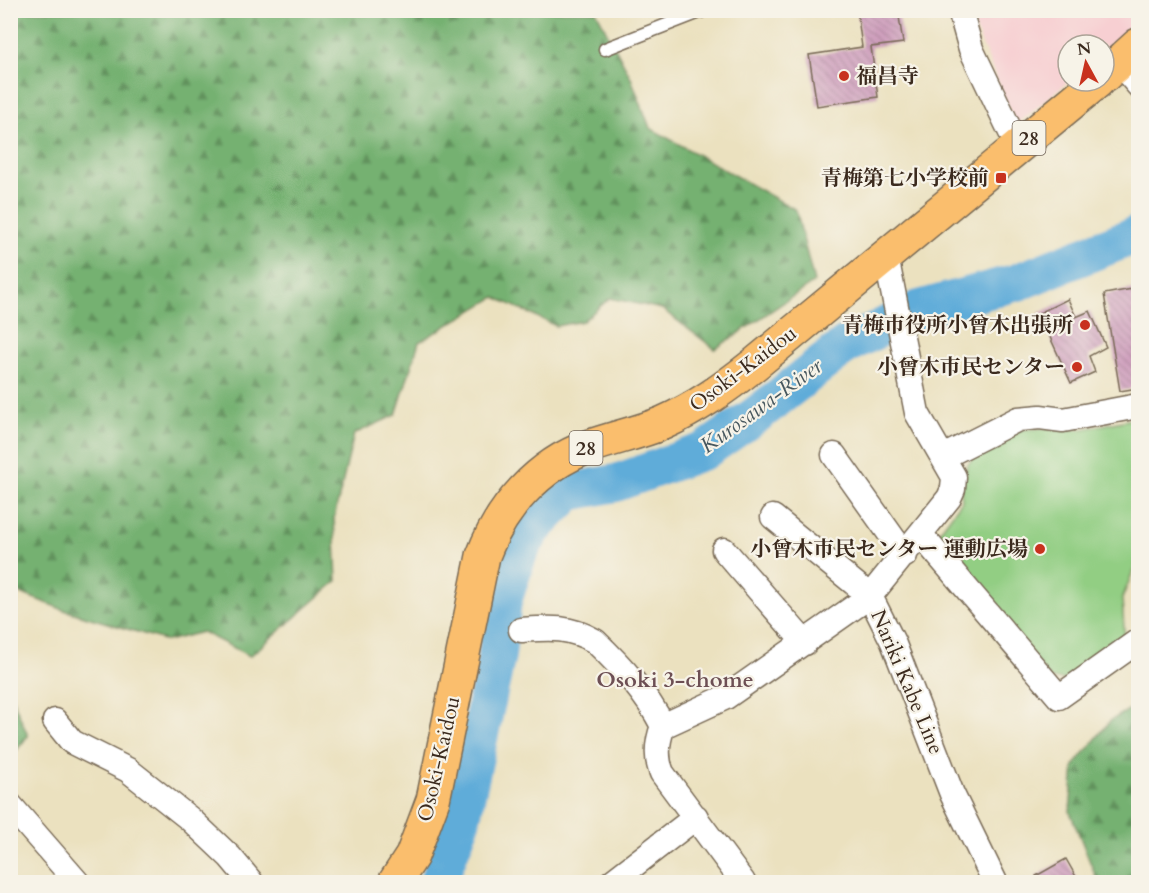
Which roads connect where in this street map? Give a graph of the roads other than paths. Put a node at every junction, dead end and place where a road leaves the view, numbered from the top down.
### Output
1 (705, 10) edge
2 (960, 10) edge
3 (605, 49) dead end
4 (1120, 70) edge
5 (1018, 147) junction
6 (886, 255) junction
7 (1138, 406) edge
8 (834, 455) dead end
9 (943, 457) junction
10 (773, 517) dead end
11 (921, 535) junction
12 (724, 550) dead end
13 (905, 555) junction
14 (870, 596) junction
15 (521, 630) dead end
16 (1138, 641) edge
17 (805, 643) junction
18 (55, 721) dead end
19 (663, 726) junction
20 (10, 805) edge
21 (696, 817) junction
22 (77, 882) edge
23 (250, 882) edge
24 (395, 882) edge
25 (612, 882) edge
26 (743, 882) edge
27 (995, 882) edge

1 - 3 lane
2 - 5 street
4 - 5 main road, Osoki-Kaidou / 28
5 - 6 main road, Osoki-Kaidou / 28
6 - 9 street, Nariki Kabe Line
6 - 24 main road, Osoki-Kaidou / 28
7 - 9 street
8 - 13 street
9 - 11 street, Nariki Kabe Line
10 - 14 street
11 - 13 street, Nariki Kabe Line
11 - 16 street
12 - 17 street
13 - 14 street, Nariki Kabe Line
14 - 17 street
14 - 27 street, Nariki Kabe Line
15 - 19 street
17 - 19 street
18 - 23 street
19 - 21 street
20 - 22 street
21 - 25 street
21 - 26 street

